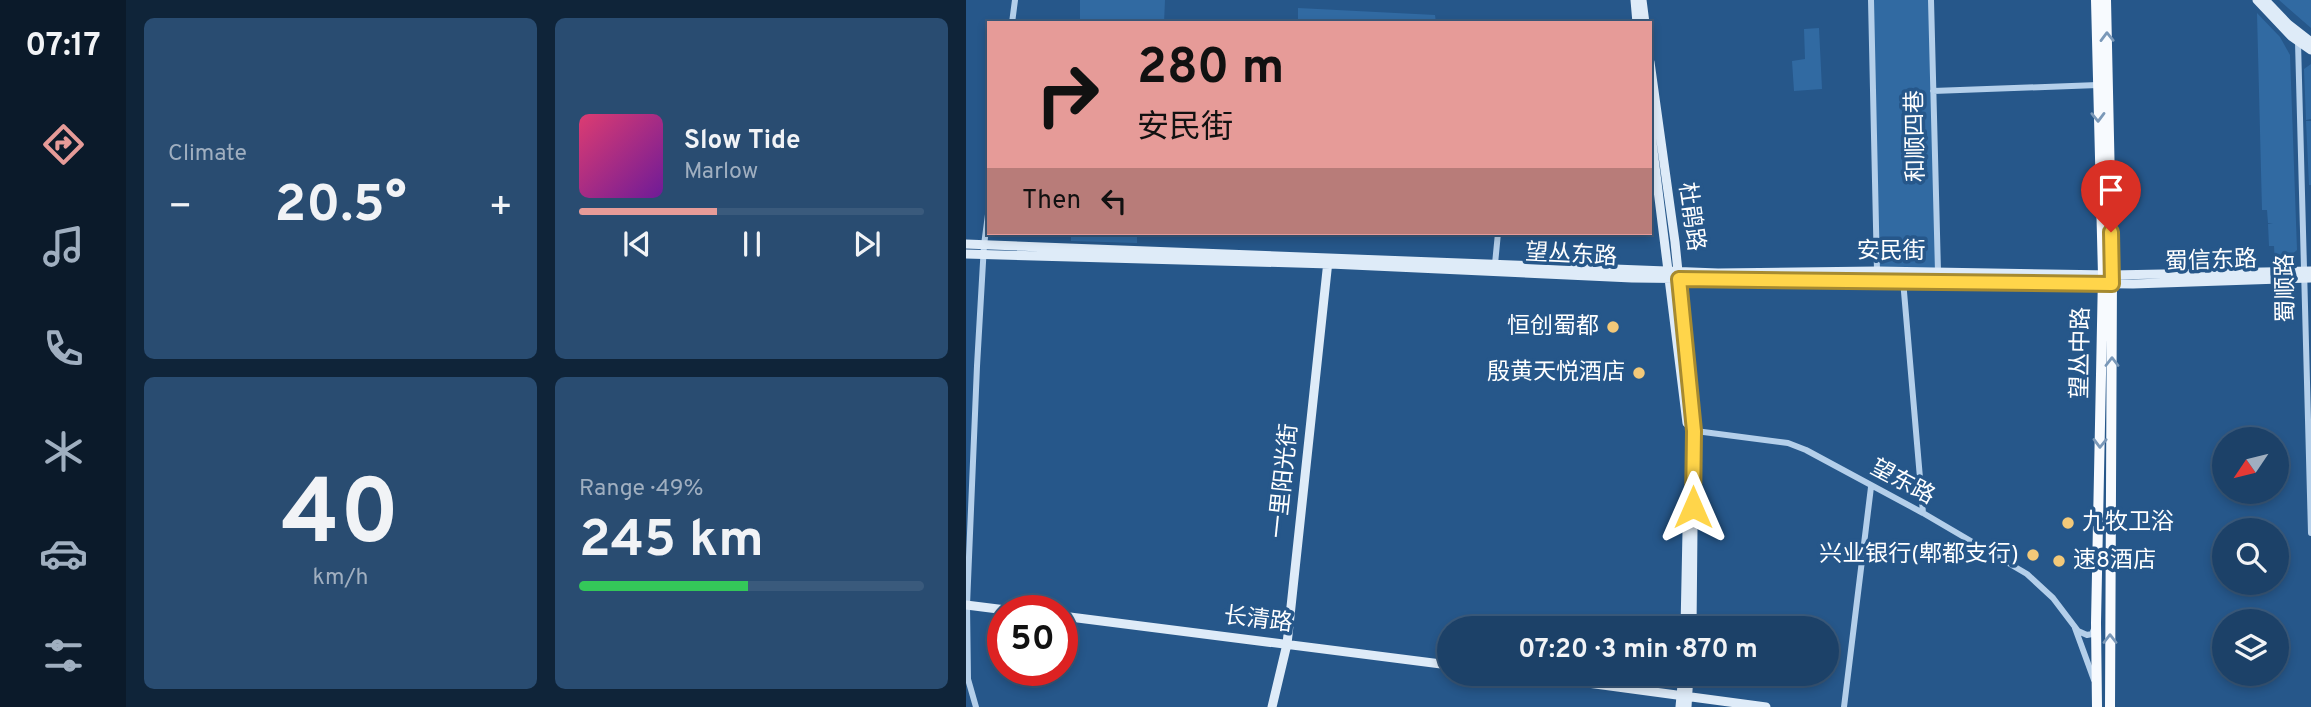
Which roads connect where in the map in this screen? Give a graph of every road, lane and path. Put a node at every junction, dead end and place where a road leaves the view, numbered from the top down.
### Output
1 (1015, 0) edge
2 (1635, 0) edge
3 (1642, 0) edge
4 (1871, 0) edge
5 (1931, 0) edge
6 (2096, 0) edge
7 (2106, 0) edge
8 (2257, 0) edge
9 (2265, 0) edge
10 (1012, 21) edge
11 (1637, 21) edge
12 (1645, 21) edge
13 (2298, 41) junction
14 (2311, 42) edge
15 (2311, 50) edge
16 (1652, 80) edge
17 (2098, 85) junction
18 (1933, 91) junction
19 (1652, 138) edge
20 (987, 224) edge
21 (1498, 235) edge
22 (966, 244) edge
23 (984, 250) junction
24 (966, 254) edge
25 (1328, 260) junction
26 (1494, 264) junction
27 (1877, 271) junction
28 (1938, 272) junction
29 (1674, 275) junction
30 (2308, 275) edge
31 (1903, 276) junction
32 (2107, 280) junction
33 (1691, 430) junction
34 (1871, 487) junction
35 (1923, 513) junction
36 (2311, 533) edge
37 (966, 605) edge
38 (987, 608) edge
39 (1685, 616) edge
40 (1692, 616) edge
41 (1078, 619) edge
42 (2073, 622) junction
43 (2096, 623) junction
44 (1287, 644) junction
45 (1437, 663) edge
46 (1614, 686) edge
47 (1684, 686) edge
48 (1687, 686) edge
49 (2097, 688) junction
50 (1685, 695) junction
51 (976, 707) edge
52 (1272, 707) edge
53 (1680, 707) edge
54 (1687, 707) edge
55 (1766, 707) edge
56 (1844, 707) edge
57 (2097, 707) edge
58 (2110, 707) edge

1 - 10 street
2 - 11 main road
3 - 12 main road
4 - 27 street
5 - 18 street, 和顺四巷
6 - 17 main road, 望丛中路
32 -> 7 main road, 望丛中路
8 - 13 main road
9 - 14 main road
13 - 15 main road
13 - 30 street, 蜀顺路
16 - 29 main road, 杜鹃路
17 - 18 street
17 -> 32 main road, 望丛中路
18 - 28 street, 和顺四巷
19 - 29 main road, 杜鹃路
20 - 23 street
21 - 26 street
22 - 23 main road, 望丛东路
23 - 24 main road, 望丛东路
23 - 25 main road, 望丛东路
23 - 37 street
25 - 26 main road, 望丛东路
25 - 29 main road, 望丛东路
25 - 44 main road, 一里阳光街
26 - 29 main road, 望丛东路
27 - 29 main road, 安民街
27 - 31 main road, 安民街
28 - 31 main road, 安民街
28 - 32 main road, 安民街
29 - 31 main road, 安民街
29 - 33 main road, 杜鹃路
30 - 32 main road, 蜀信东路
30 - 36 street, 蜀顺路
31 - 32 main road, 安民街
31 - 35 street
32 -> 43 main road, 望丛中路
58 -> 32 main road, 望丛中路
33 - 34 street, 望东路
33 - 39 main road, 杜鹃路
33 - 40 main road, 杜鹃路
34 - 35 street, 望东路
34 - 56 street
35 - 42 street, 望东路
37 - 38 main road
37 - 51 street
41 - 44 main road, 长清路
42 - 43 street
42 - 49 street, 望东路
43 - 49 main road, 望丛中路
44 - 45 main road, 长清路
44 - 52 main road, 一里阳光街
46 - 50 main road
47 - 50 main road
48 - 50 main road
49 - 57 main road, 望丛中路
50 - 53 main road
50 - 54 main road
50 - 55 main road

